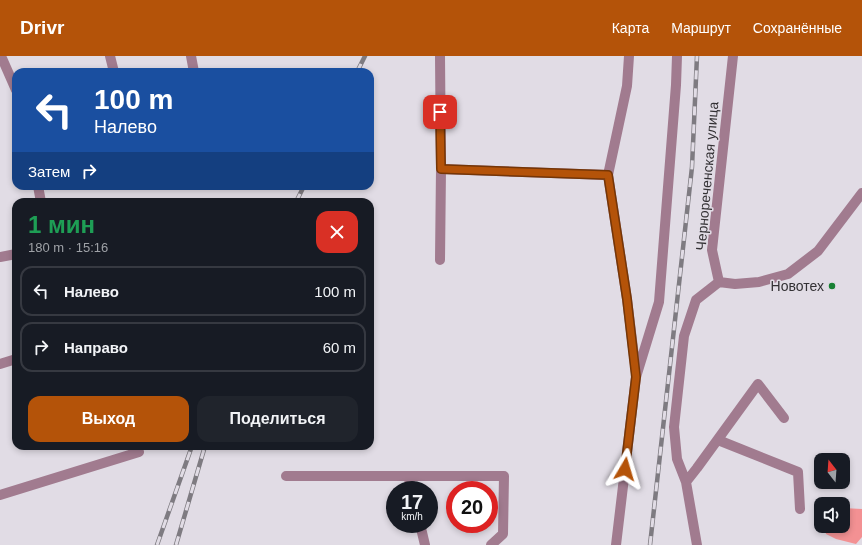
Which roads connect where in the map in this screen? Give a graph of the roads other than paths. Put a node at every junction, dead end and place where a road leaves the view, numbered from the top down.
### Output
1 (1, 56) edge
2 (110, 56) edge
3 (191, 56) edge
4 (440, 56) edge
5 (629, 56) edge
6 (677, 56) edge
7 (733, 56) edge
8 (113, 68) edge
9 (193, 68) edge
10 (12, 81) edge
11 (441, 169) junction
12 (608, 175) junction
13 (862, 193) edge
14 (12, 255) edge
15 (0, 257) edge
16 (440, 260) dead end
17 (720, 282) junction
18 (12, 360) edge
19 (0, 364) edge
20 (636, 377) junction
21 (784, 418) dead end
22 (718, 440) junction
23 (140, 452) dead end
24 (286, 476) dead end
25 (408, 476) junction
26 (409, 481) edge
27 (686, 482) junction
28 (0, 494) edge
29 (800, 509) dead end
30 (422, 533) edge
31 (425, 545) edge
32 (491, 545) edge
33 (616, 545) edge
34 (697, 545) edge

1 - 10 street
2 - 8 street
3 - 9 street
4 - 11 street
5 - 12 street
6 - 20 street
7 - 17 street, Чернореченская улица
11 - 12 street
11 - 16 street
12 - 20 street
13 - 17 street
14 - 15 street
17 - 27 street
18 - 19 street
20 - 33 street
21 - 22 street
22 - 27 street
22 - 29 street
23 - 28 street
24 - 25 street
25 - 26 street
25 - 32 street
27 - 34 street
30 - 31 street

